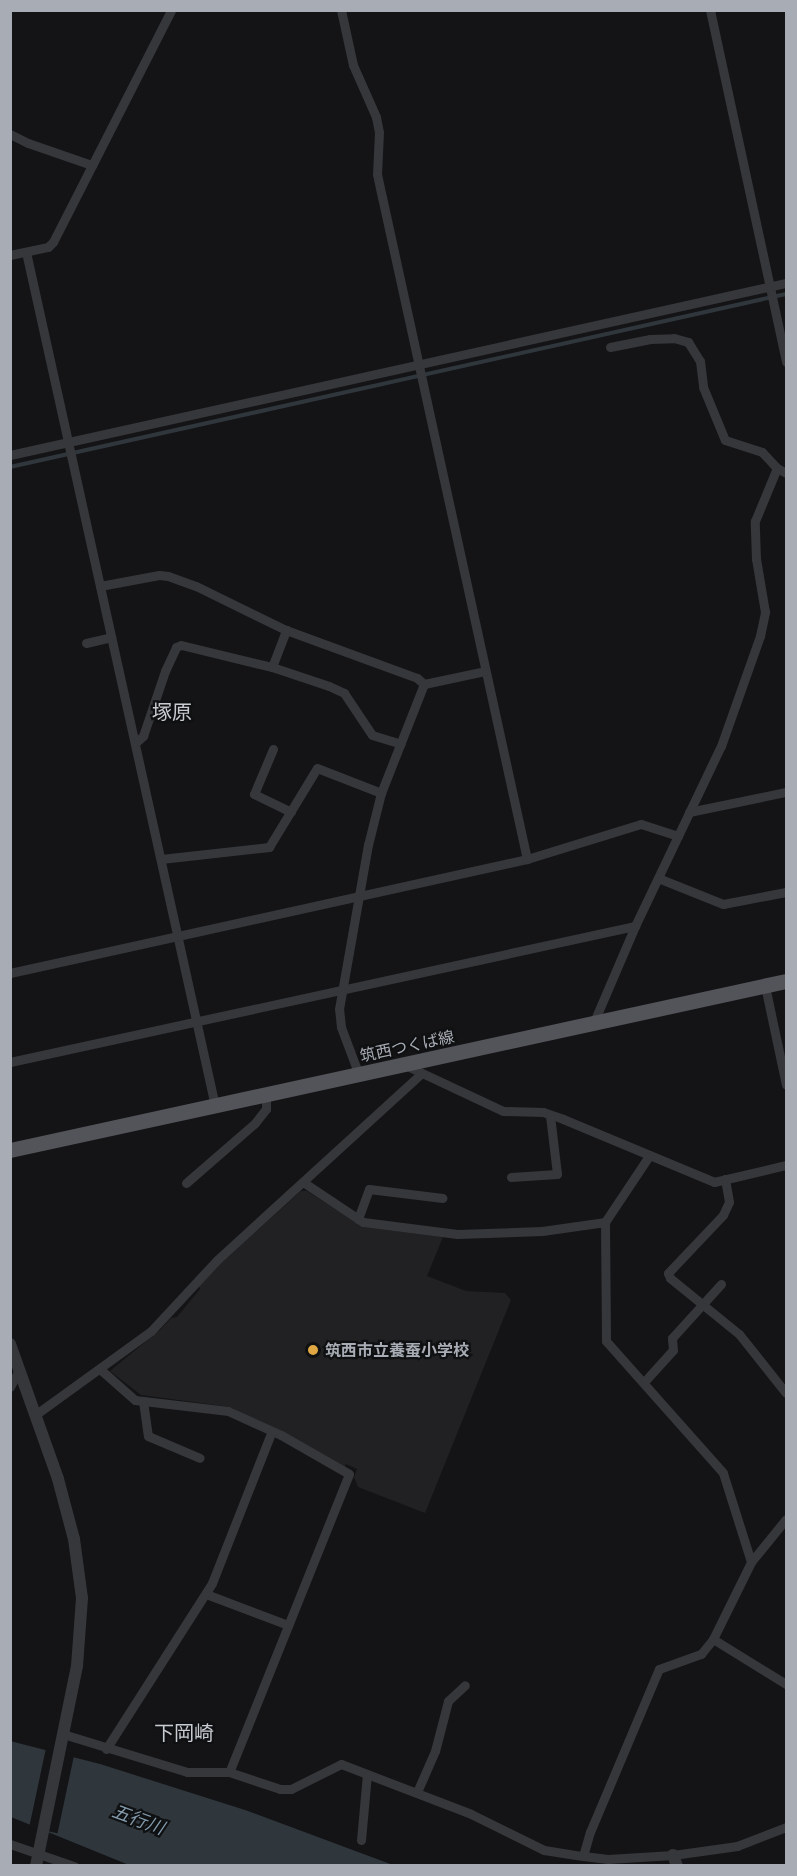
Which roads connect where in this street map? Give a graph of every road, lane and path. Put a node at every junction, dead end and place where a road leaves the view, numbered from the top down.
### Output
1 (171, 10) edge
2 (341, 10) edge
3 (710, 10) edge
4 (10, 134) edge
5 (92, 165) junction
6 (26, 252) junction
7 (10, 255) edge
8 (786, 283) edge
9 (771, 289) junction
10 (610, 347) dead end
11 (786, 362) edge
12 (419, 366) junction
13 (69, 445) junction
14 (10, 455) edge
15 (777, 468) junction
16 (786, 473) edge
17 (100, 586) junction
18 (286, 630) junction
19 (111, 637) junction
20 (86, 643) dead end
21 (273, 667) junction
22 (485, 671) junction
23 (424, 684) junction
24 (135, 743) junction
25 (401, 744) junction
26 (273, 748) dead end
27 (786, 792) edge
28 (381, 793) junction
29 (291, 812) junction
30 (689, 812) junction
31 (678, 836) junction
32 (527, 858) junction
33 (161, 859) junction
34 (658, 878) junction
35 (786, 892) edge
36 (360, 897) junction
37 (635, 926) junction
38 (178, 935) junction
39 (10, 973) edge
40 (786, 981) edge
41 (765, 986) junction
42 (343, 989) junction
43 (198, 1022) junction
44 (592, 1024) junction
45 (10, 1062) edge
46 (405, 1065) junction
47 (422, 1073) junction
48 (359, 1075) junction
49 (786, 1085) edge
50 (266, 1095) junction
51 (214, 1106) junction
52 (550, 1115) junction
53 (10, 1150) edge
54 (649, 1156) junction
55 (786, 1165) edge
56 (511, 1177) dead end
57 (725, 1179) junction
58 (303, 1182) junction
59 (186, 1183) dead end
60 (441, 1198) dead end
61 (358, 1219) junction
62 (605, 1222) junction
63 (721, 1284) dead end
64 (704, 1304) junction
65 (10, 1344) edge
66 (19, 1370) junction
67 (101, 1370) junction
68 (644, 1382) junction
69 (10, 1387) edge
70 (786, 1394) edge
71 (143, 1401) junction
72 (35, 1415) junction
73 (272, 1431) junction
74 (201, 1458) dead end
75 (786, 1519) edge
76 (751, 1562) junction
77 (206, 1594) junction
78 (288, 1625) junction
79 (713, 1639) junction
80 (786, 1684) edge
81 (465, 1685) dead end
82 (62, 1738) junction
83 (106, 1749) junction
84 (229, 1772) junction
85 (367, 1774) junction
86 (417, 1792) junction
87 (786, 1827) edge
88 (361, 1840) dead end
89 (10, 1844) edge
90 (38, 1854) edge
91 (583, 1856) junction
92 (676, 1860) edge
93 (74, 1866) edge

1 - 5 street
2 - 12 street
3 - 9 street
4 - 5 street
5 - 6 street
6 - 7 street
6 - 13 street
8 - 9 street
9 - 11 street
9 - 12 street
10 - 15 street
12 - 13 street
12 - 22 street
13 - 14 street
13 - 17 street
15 - 16 street
15 - 30 street
17 - 18 street
17 - 19 street
18 - 21 street
18 - 23 street
19 - 20 street
19 - 24 street
21 - 24 street
21 - 25 street
22 - 23 street
22 - 32 street
23 - 25 street
24 - 33 street
25 - 28 street
26 - 29 street
27 - 30 street
28 - 29 street
28 - 36 street
29 - 33 street
30 - 31 street
31 - 32 street
31 - 34 street
32 - 36 street
33 - 38 street
34 - 35 street
34 - 37 street
36 - 38 street
36 - 42 street
37 - 42 street
37 - 44 street
38 - 39 street
38 - 43 street
40 - 41 main road, 筑西つくば線
41 - 44 main road, 筑西つくば線
41 - 49 street
42 - 43 street
42 - 48 street
43 - 45 street
43 - 51 street
44 - 46 main road, 筑西つくば線
46 - 47 street
46 - 48 main road, 筑西つくば線
47 - 52 street
47 - 58 street
48 - 50 main road, 筑西つくば線
50 - 51 main road, 筑西つくば線
50 - 59 street
51 - 53 main road, 筑西つくば線
52 - 54 street
52 - 56 street
54 - 57 street
54 - 62 street
55 - 57 street
57 - 64 street
58 - 61 street
58 - 67 street
60 - 61 street
61 - 62 street
62 - 68 street
63 - 64 street
64 - 68 street
64 - 70 street
65 - 66 street
66 - 69 street
66 - 72 street
67 - 71 street
67 - 72 street
68 - 76 street
71 - 73 street
71 - 74 street
72 - 82 street
73 - 77 street
73 - 78 street
75 - 76 street
76 - 79 street
77 - 78 street
77 - 83 street
78 - 84 street
79 - 80 street
79 - 91 street
81 - 86 street
82 - 83 street
82 - 90 street
83 - 84 street
84 - 85 street
85 - 86 street
85 - 88 street
86 - 91 street
87 - 92 street
89 - 90 street
90 - 93 street
91 - 92 street

